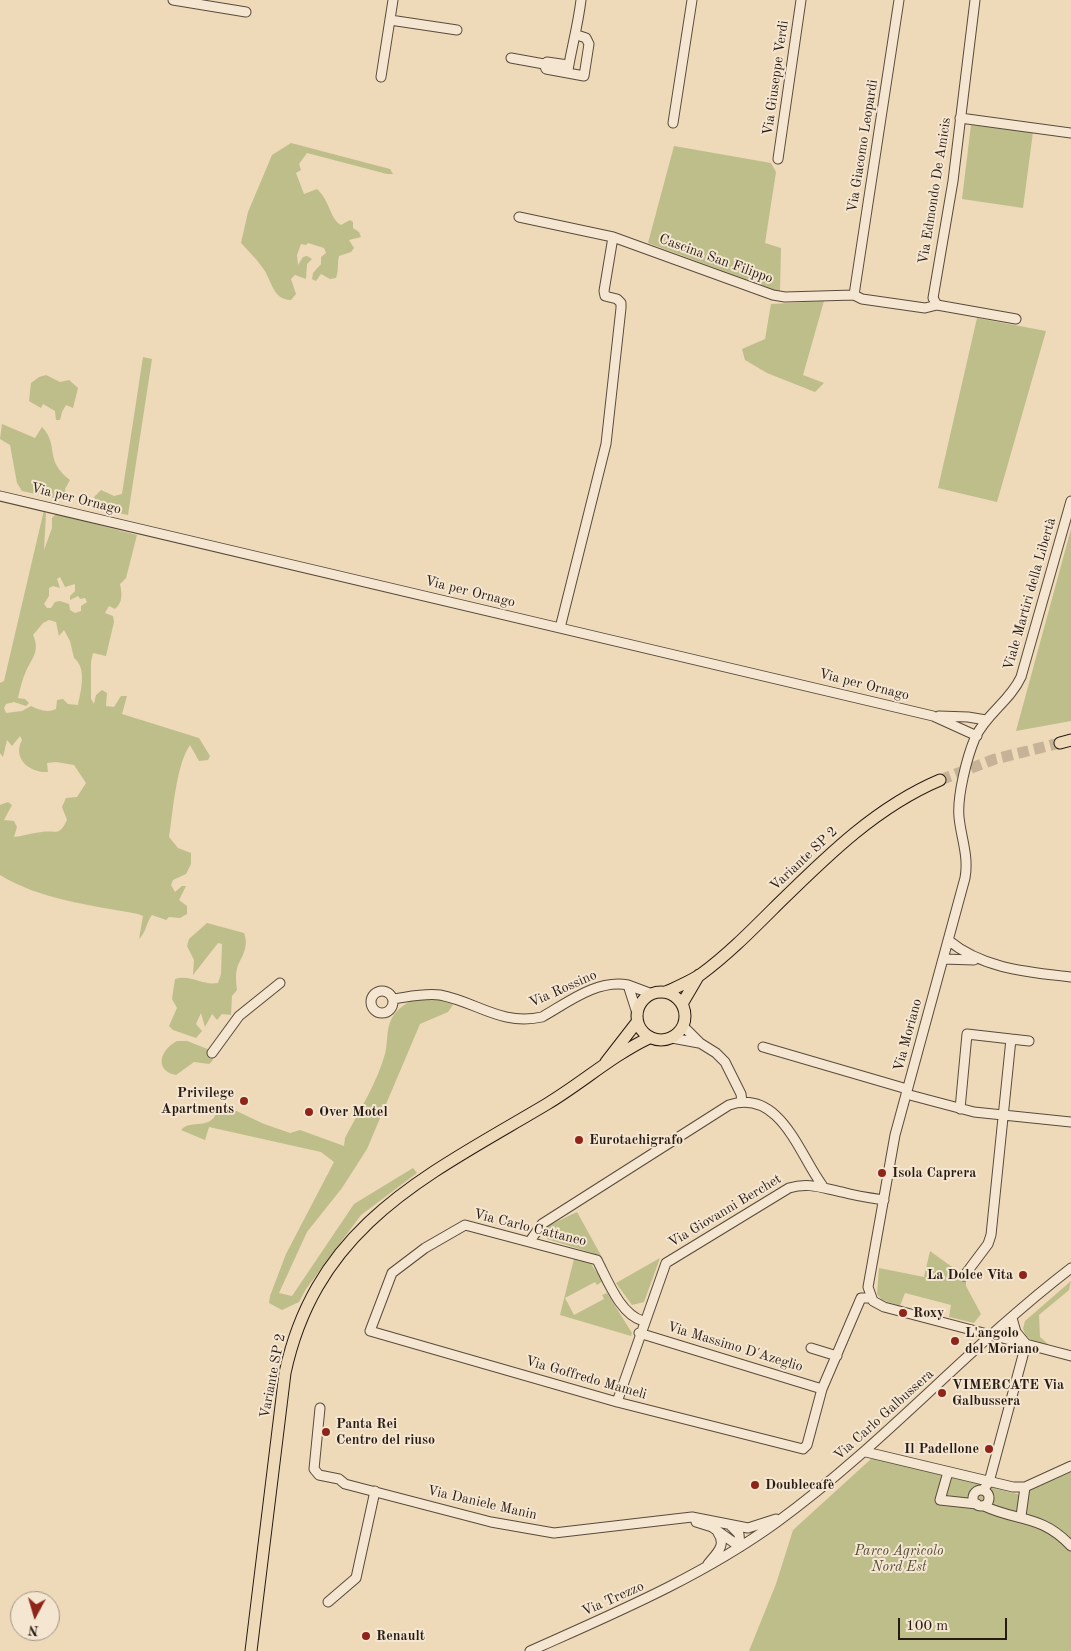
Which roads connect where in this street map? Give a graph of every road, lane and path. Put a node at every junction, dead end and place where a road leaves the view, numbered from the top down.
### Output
1 (174, 0) edge
2 (393, 0) edge
3 (582, 0) edge
4 (692, 0) edge
5 (801, 0) edge
6 (899, 0) edge
7 (975, 0) edge
8 (246, 12) dead end
9 (390, 20) junction
10 (457, 30) dead end
11 (577, 35) junction
12 (511, 58) dead end
13 (568, 69) junction
14 (381, 77) dead end
15 (960, 118) junction
16 (673, 123) dead end
17 (1071, 133) edge
18 (778, 159) dead end
19 (519, 218) dead end
20 (613, 237) junction
21 (854, 296) junction
22 (937, 305) junction
23 (1016, 320) dead end
24 (0, 496) edge
25 (1071, 501) edge
26 (560, 628) junction
27 (933, 716) junction
28 (989, 717) junction
29 (976, 736) junction
30 (940, 780) tunnel mouth
31 (948, 940) junction
32 (943, 958) junction
33 (979, 960) junction
34 (699, 975) junction
35 (1071, 977) edge
36 (280, 982) dead end
37 (628, 984) junction
38 (666, 992) junction
39 (652, 994) junction
40 (393, 999) dead end
41 (682, 1004) junction
42 (637, 1017) junction
43 (684, 1026) junction
44 (649, 1038) junction
45 (672, 1038) junction
46 (1011, 1039) junction
47 (1029, 1041) dead end
48 (700, 1043) junction
49 (763, 1047) dead end
50 (212, 1053) dead end
51 (600, 1069) junction
52 (907, 1091) junction
53 (741, 1102) junction
54 (960, 1109) junction
55 (1004, 1115) junction
56 (1071, 1122) edge
57 (822, 1185) junction
58 (885, 1198) junction
59 (530, 1241) junction
60 (1071, 1268) edge
61 (964, 1276) dead end
62 (871, 1298) junction
63 (1012, 1318) junction
64 (644, 1321) junction
65 (370, 1331) joint
66 (639, 1333) junction
67 (993, 1335) junction
68 (1026, 1344) junction
69 (811, 1348) dead end
70 (837, 1356) junction
71 (1071, 1356) edge
72 (822, 1389) junction
73 (617, 1402) junction
74 (320, 1408) dead end
75 (866, 1452) junction
76 (1071, 1466) edge
77 (948, 1472) junction
78 (986, 1486) junction
79 (1025, 1487) junction
80 (375, 1491) junction
81 (980, 1505) junction
82 (1021, 1516) junction
83 (784, 1517) junction
84 (673, 1520) junction
85 (723, 1522) junction
86 (715, 1529) junction
87 (1071, 1546) edge
88 (740, 1547) junction
89 (705, 1568) junction
90 (328, 1602) dead end
91 (255, 1626) junction
92 (251, 1651) edge
93 (257, 1651) edge
94 (530, 1651) edge

1 - 8 street
2 - 9 street
3 - 11 street
4 - 16 street
5 - 18 street, Via Giuseppe Verdi
6 - 21 street, Via Giacomo Leopardi
7 - 15 street, Via Edmondo De Amicis
9 - 10 street
9 - 14 street
11 - 13 street
11 - 13 street
12 - 13 street
15 - 17 street
15 - 22 street, Via Edmondo De Amicis
19 - 20 street, Cascina San Filippo
20 - 21 street, Cascina San Filippo
20 - 26 street
21 - 22 street, Cascina San Filippo
22 - 23 street
24 - 26 street, Via per Ornago
25 - 28 street, Viale Martiri della Libertà
26 - 27 street, Via per Ornago
27 - 28 street, Via per Ornago
27 - 29 street, Via per Ornago
28 - 29 street, Via Moriano
29 - 31 street, Via Moriano
30 - 34 main road, Variante SP 2
31 - 32 street, Via Moriano
31 - 33 street
32 - 33 street
32 - 52 street, Via Moriano
33 - 35 street
34 - 38 main road, Variante SP 2
34 - 41 main road, Variante SP 2
36 - 50 street
37 - 39 street, Via Rossino
37 - 40 street, Via Rossino
37 - 42 street
38 - 39 main road, Variante SP 2
38 - 41 main road
39 - 42 main road, Variante SP 2
41 - 43 main road
42 - 44 main road
42 - 51 main road, Variante SP 2
43 - 45 main road
43 - 48 street
44 - 45 main road
44 - 51 main road, Variante SP 2
45 - 48 street
46 - 47 street
46 - 54 street
46 - 55 street
48 - 53 street
49 - 52 street
51 - 91 main road, Variante SP 2
52 - 54 street
52 - 58 street, Via Moriano
53 - 57 street
53 - 59 street
54 - 55 street
55 - 56 street
55 - 61 street
57 - 58 street
57 - 64 street, Via Giovanni Berchet
58 - 62 street, Via Moriano
59 - 64 street, Via Carlo Cattaneo
59 - 65 street, Via Carlo Cattaneo
60 - 63 street, Via Carlo Galbussera
62 - 67 street
62 - 70 street
63 - 67 street, Via Carlo Galbussera
63 - 68 street
64 - 66 street, Via Giovanni Berchet
65 - 73 street, Via Goffredo Mameli
66 - 72 street, Via Massimo D'Azeglio
66 - 73 street, Via Giovanni Berchet
67 - 68 street
67 - 75 street, Via Carlo Galbussera
68 - 71 street
68 - 78 street
69 - 70 street
70 - 72 street
72 - 73 street, Via Goffredo Mameli
74 - 80 street, Via Daniele Manin
75 - 77 street
75 - 83 street, Via Carlo Galbussera
76 - 79 street
77 - 78 street
77 - 81 street
78 - 79 street
78 - 81 street
78 - 81 street
79 - 82 street
80 - 84 street, Via Daniele Manin
80 - 90 street
81 - 82 street
82 - 87 street
83 - 85 street, Via Daniele Manin
83 - 88 street, Via Carlo Galbussera
84 - 85 street, Via Daniele Manin
84 - 86 street, Via Daniele Manin
85 - 88 street
86 - 88 street, Via Daniele Manin
86 - 89 street
88 - 89 street, Via Carlo Galbussera
89 - 94 street, Via Trezzo
91 - 92 main road, Variante SP 2
91 - 93 main road, Variante SP 2

